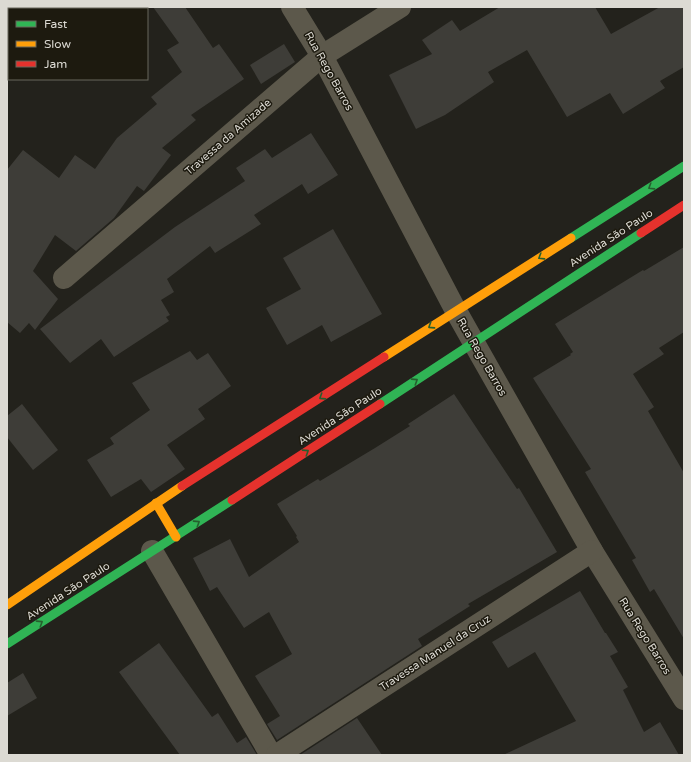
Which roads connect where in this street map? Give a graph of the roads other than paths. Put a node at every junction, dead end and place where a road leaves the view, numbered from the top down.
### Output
1 (292, 7) edge
2 (400, 7) edge
3 (322, 56) junction
4 (684, 166) edge
5 (684, 205) edge
6 (64, 278) dead end
7 (456, 311) junction
8 (474, 343) junction
9 (156, 503) junction
10 (176, 536) junction
11 (152, 551) junction
12 (592, 551) junction
13 (7, 605) edge
14 (7, 644) edge
15 (684, 699) edge
16 (271, 755) edge
17 (277, 755) edge

1 - 3 street, Rua Rego Barros
2 - 3 street, Travessa da Amizade
3 - 6 street, Travessa da Amizade
3 - 7 street, Rua Rego Barros
4 -> 7 street, Avenida São Paulo
5 - 8 street, Avenida São Paulo
7 - 8 street, Rua Rego Barros
7 -> 9 street, Avenida São Paulo
10 -> 8 street, Avenida São Paulo
8 - 12 street, Rua Rego Barros
9 - 10 street
9 - 13 street, Avenida São Paulo
10 - 11 street, Avenida São Paulo
14 -> 11 street, Avenida São Paulo
11 - 16 street
12 - 15 street, Rua Rego Barros
12 - 17 street, Travessa Manuel da Cruz

